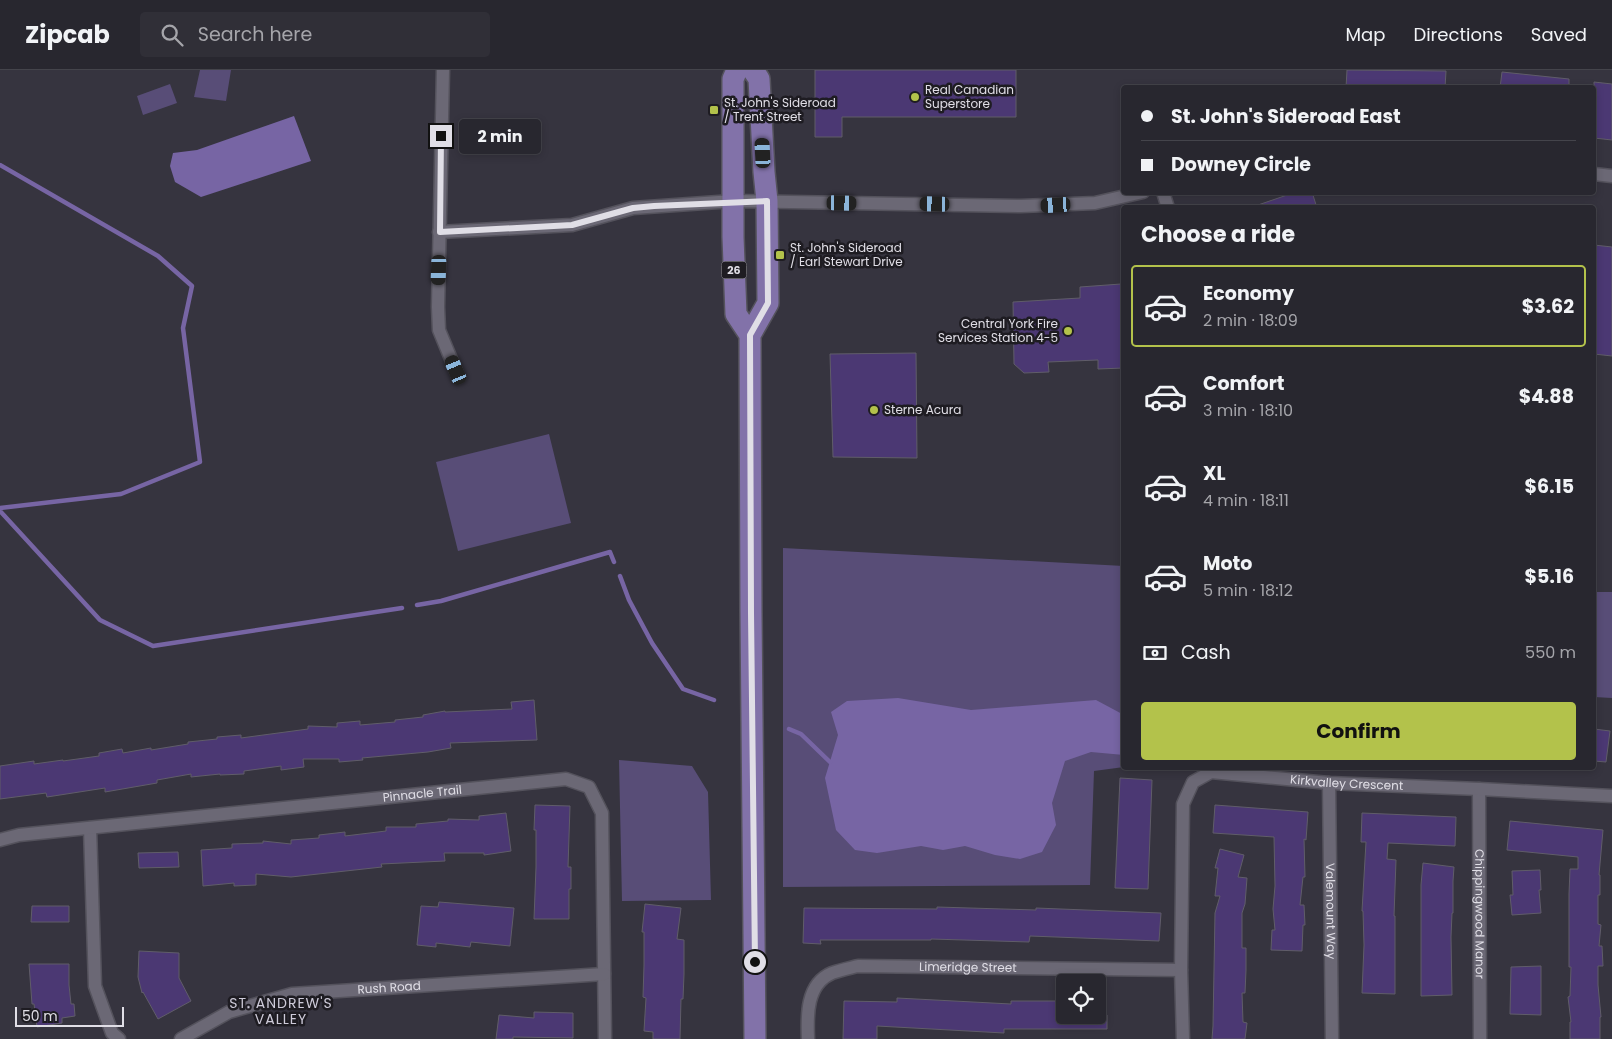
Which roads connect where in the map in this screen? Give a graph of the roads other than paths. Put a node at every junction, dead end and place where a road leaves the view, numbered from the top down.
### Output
1 (442, 70) edge
2 (737, 70) edge
3 (753, 70) edge
4 (1596, 174) edge
5 (1612, 176) edge
6 (1129, 195) edge
7 (733, 201) junction
8 (767, 201) junction
9 (440, 232) junction
10 (750, 335) junction
11 (456, 370) dead end
12 (1329, 783) junction
13 (1479, 789) junction
14 (1612, 796) edge
15 (90, 828) junction
16 (0, 840) edge
17 (1181, 970) junction
18 (604, 974) junction
19 (120, 1039) edge
20 (181, 1039) edge
21 (605, 1039) edge
22 (755, 1039) edge
23 (808, 1039) edge
24 (1183, 1039) edge
25 (1332, 1039) edge
26 (1480, 1039) edge

1 - 9 street
2 - 7 main road, 26
3 - 8 main road
4 - 5 street
6 - 8 street
7 - 8 street
7 - 9 street
7 - 10 main road, 26
8 - 10 main road
9 - 11 street
10 - 22 main road
12 - 13 street, Kirkvalley Crescent
12 - 17 street, Kirkvalley Crescent
12 - 25 street, Valemount Way
13 - 14 street, Kirkvalley Crescent
13 - 26 street, Chippingwood Manor
15 - 16 street, Pinnacle Trail
15 - 18 street, Pinnacle Trail
15 - 19 street
17 - 23 street, Limeridge Street
17 - 24 street, Kirkvalley Crescent
18 - 20 street, Rush Road
18 - 21 street, Pinnacle Trail

